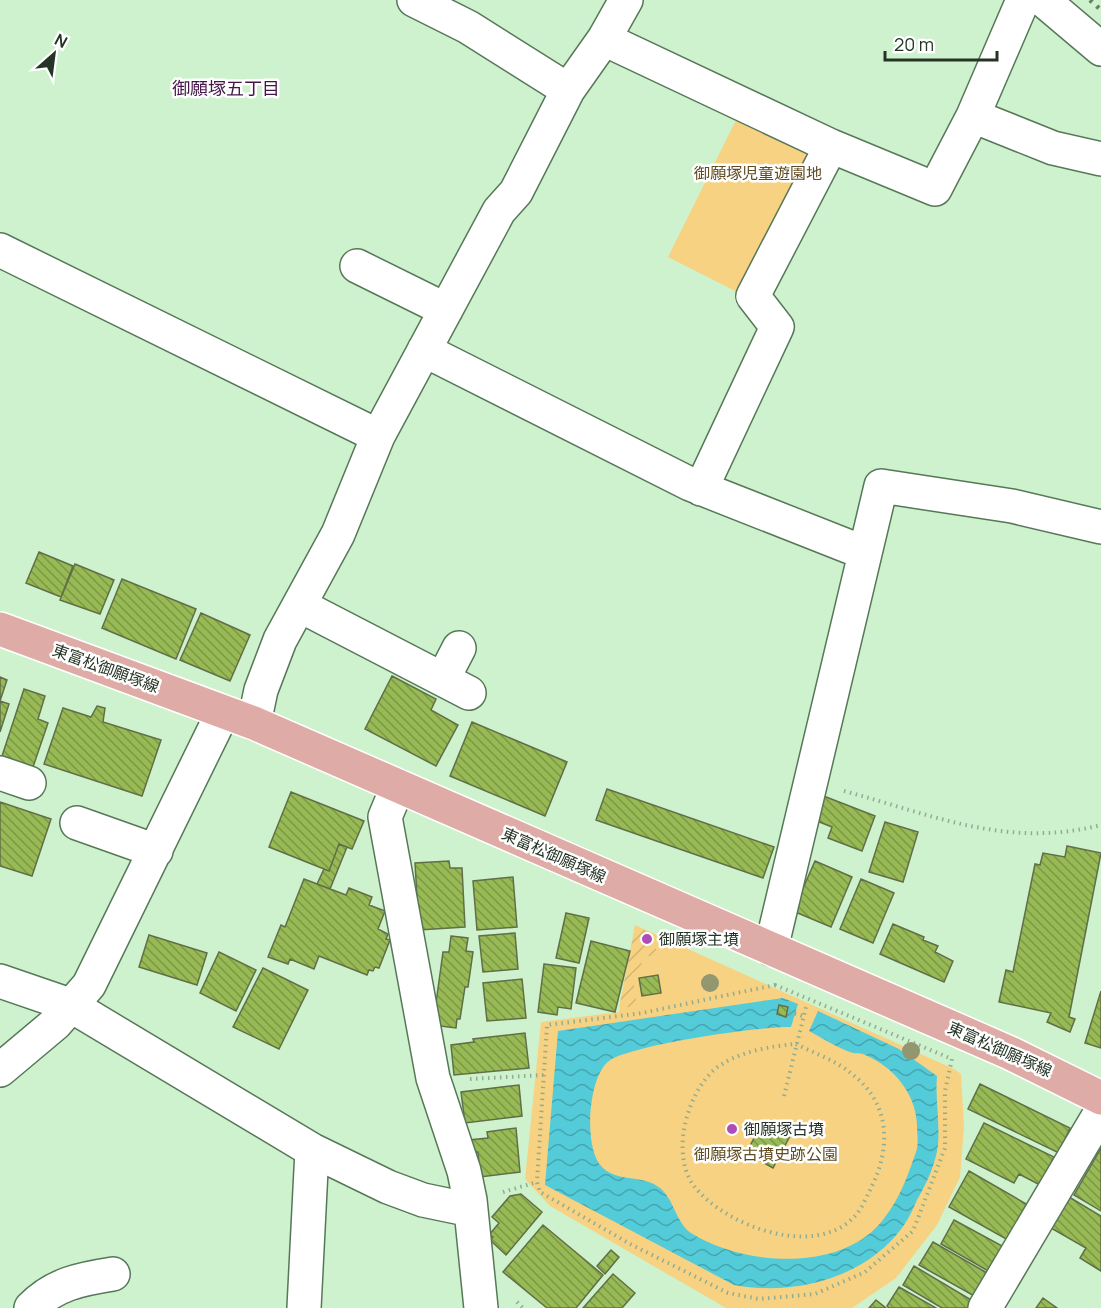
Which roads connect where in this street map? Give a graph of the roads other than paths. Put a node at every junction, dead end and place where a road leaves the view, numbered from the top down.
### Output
1 (414, 0) edge
2 (626, 0) edge
3 (1023, 0) edge
4 (1043, 0) edge
5 (604, 39) junction
6 (1101, 49) edge
7 (568, 90) junction
8 (973, 116) junction
9 (831, 146) junction
10 (1101, 159) edge
11 (0, 250) edge
12 (357, 266) dead end
13 (446, 310) junction
14 (424, 350) junction
15 (378, 436) junction
16 (702, 489) junction
17 (1101, 527) edge
18 (865, 552) junction
19 (301, 606) junction
20 (0, 630) edge
21 (459, 648) dead end
22 (223, 712) junction
23 (254, 723) junction
24 (398, 786) junction
25 (77, 823) dead end
26 (156, 851) junction
27 (771, 949) junction
28 (0, 981) edge
29 (70, 1005) junction
30 (0, 1070) edge
31 (1101, 1098) edge
32 (1101, 1112) edge
33 (312, 1150) junction
34 (471, 1210) junction
35 (113, 1274) dead end
36 (30, 1308) edge
37 (304, 1308) edge
38 (481, 1308) edge
39 (986, 1308) edge

1 - 7 street
2 - 5 street
3 - 8 street
4 - 6 street
5 - 7 street
5 - 9 street
7 - 13 street
8 - 9 street
8 - 10 street
9 - 16 street
11 - 15 street
12 - 13 street
13 - 14 street
14 - 15 street
14 - 16 street
15 - 19 street
16 - 18 street
17 - 18 street
18 - 27 street
19 - 21 street
19 - 23 street
20 - 22 main road, 東富松御願塚線
22 - 23 main road, 東富松御願塚線
22 - 26 street
23 - 24 main road, 東富松御願塚線
24 - 27 main road, 東富松御願塚線
24 - 34 street
25 - 26 street
26 - 29 street
27 - 31 main road, 東富松御願塚線
28 - 29 street
29 - 30 street
29 - 33 street
32 - 39 street
33 - 34 street
33 - 37 street
34 - 38 street
35 - 36 street

